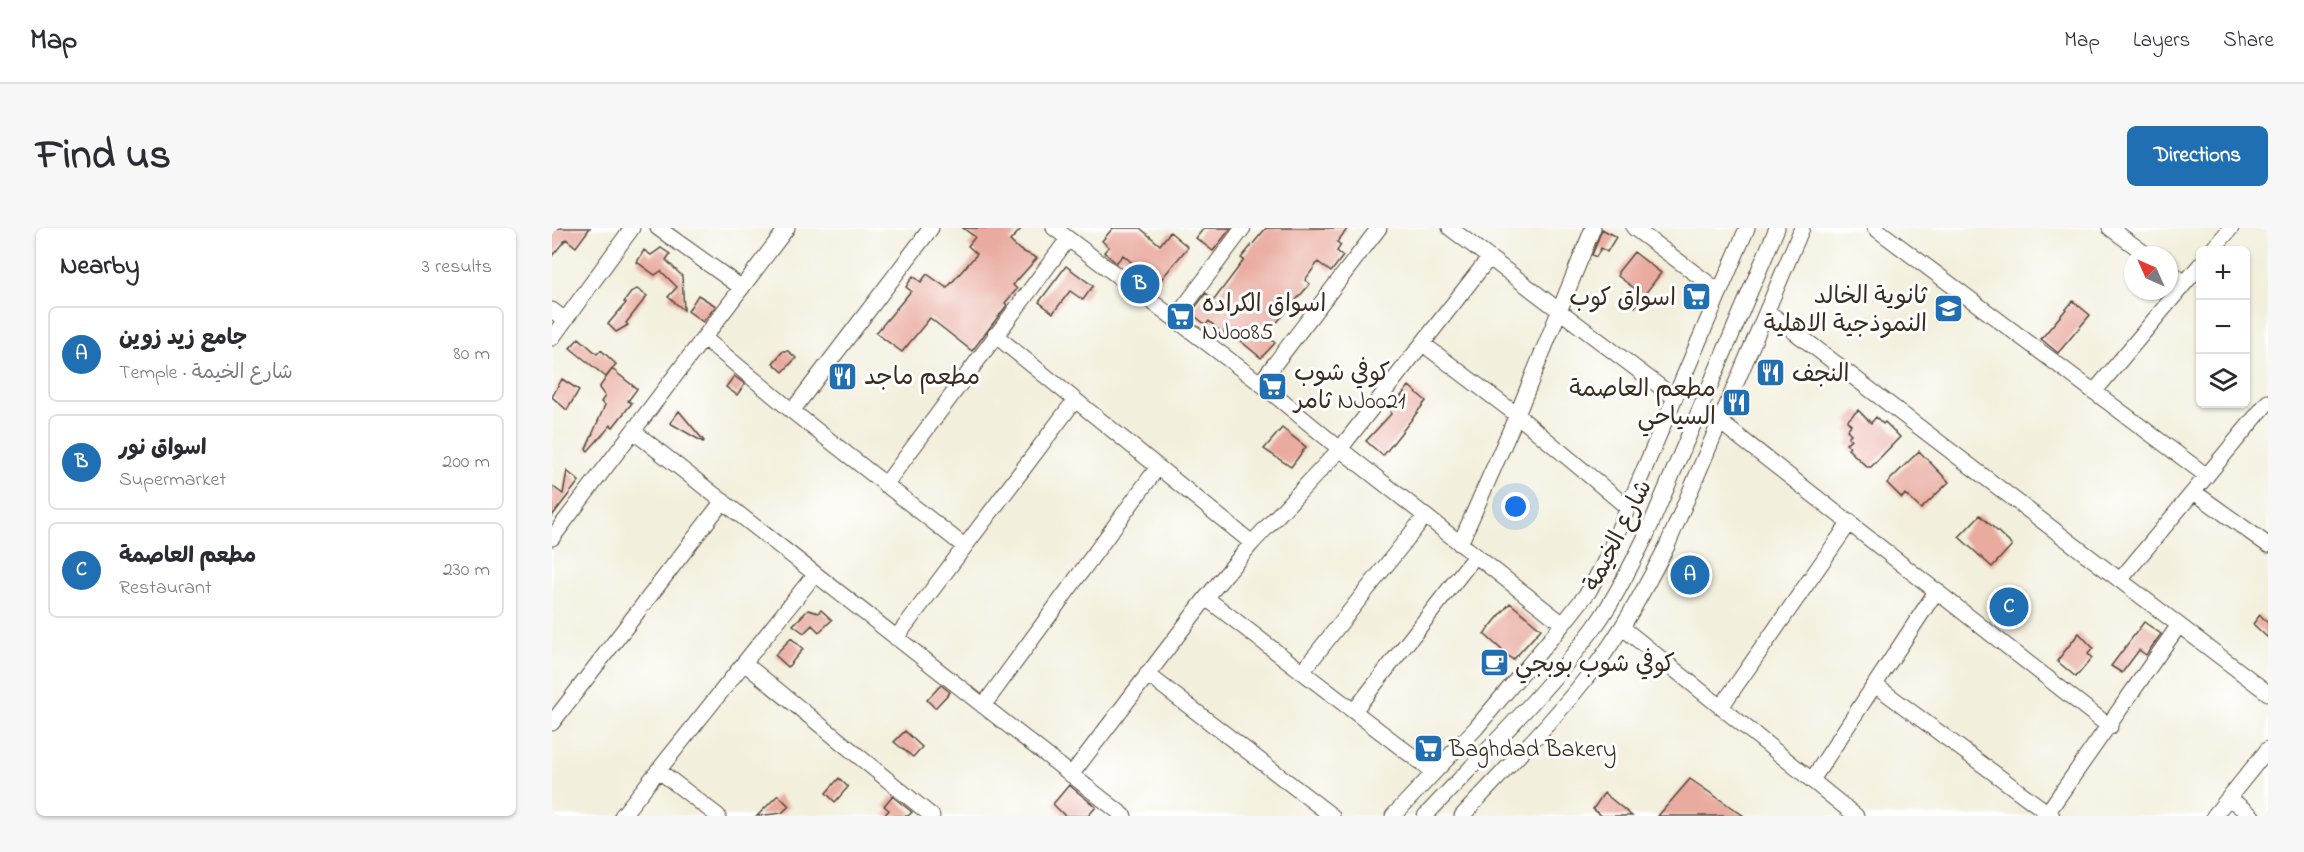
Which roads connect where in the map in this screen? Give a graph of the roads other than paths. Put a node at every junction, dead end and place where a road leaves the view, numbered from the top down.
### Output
1 (632, 228) edge
2 (658, 228) edge
3 (788, 228) edge
4 (931, 228) edge
5 (1054, 228) edge
6 (1243, 228) edge
7 (1378, 228) edge
8 (1450, 228) edge
9 (1593, 228) edge
10 (1634, 228) edge
11 (1747, 228) edge
12 (1777, 228) edge
13 (1802, 228) edge
14 (1875, 228) edge
15 (2110, 228) edge
16 (2231, 228) edge
17 (1068, 239) junction
18 (2135, 246) edge
19 (2215, 246) edge
20 (1490, 258) junction
21 (2196, 270) edge
22 (2178, 278) edge
23 (2185, 283) junction
24 (742, 288) junction
25 (1720, 292) junction
26 (552, 310) edge
27 (1559, 311) junction
28 (1767, 311) junction
29 (1175, 319) junction
30 (565, 320) junction
31 (995, 335) junction
32 (552, 338) edge
33 (704, 338) junction
34 (1423, 344) junction
35 (1260, 383) junction
36 (2094, 392) junction
37 (1675, 398) junction
38 (1075, 400) junction
39 (2268, 403) edge
40 (792, 411) junction
41 (1517, 415) junction
42 (1720, 422) junction
43 (633, 431) junction
44 (1340, 449) junction
45 (1158, 466) junction
46 (2206, 476) junction
47 (885, 485) junction
48 (2193, 492) junction
49 (723, 501) junction
50 (1628, 508) junction
51 (1425, 516) junction
52 (1850, 522) junction
53 (552, 538) edge
54 (1252, 543) junction
55 (1460, 544) junction
56 (2268, 545) edge
57 (964, 546) junction
58 (1475, 555) junction
59 (815, 574) junction
60 (2120, 580) junction
61 (1937, 590) junction
62 (1206, 598) junction
63 (1563, 624) junction
64 (2179, 625) junction
65 (1623, 628) junction
66 (896, 638) junction
67 (744, 663) junction
68 (1302, 672) junction
69 (1147, 674) junction
70 (1875, 685) junction
71 (2268, 693) edge
72 (983, 706) junction
73 (1721, 707) junction
74 (1354, 711) junction
75 (552, 723) edge
76 (2110, 727) junction
77 (1476, 728) junction
78 (1492, 744) junction
79 (2268, 749) edge
80 (658, 770) junction
81 (1433, 772) junction
82 (1071, 775) junction
83 (1812, 780) junction
84 (2229, 798) junction
85 (2048, 815) edge
86 (622, 816) edge
87 (718, 816) edge
88 (932, 816) edge
89 (1124, 816) edge
90 (1332, 816) edge
91 (1393, 816) edge
92 (1425, 816) edge
93 (1462, 816) edge
94 (1856, 816) edge
95 (2214, 816) edge
96 (2252, 816) edge

1 - 30 street
2 - 24 street
3 - 24 street
4 - 40 street
5 - 17 street
6 - 29 street
7 - 35 street
8 - 20 street
9 - 27 street
10 - 25 street
11 - 25 street
12 - 78 street, شارع الخيمة
13 - 28 street, شارع الخيمة
14 - 36 street
15 - 18 street
16 - 19 street
17 - 29 street
17 - 31 street
20 - 27 street
20 - 34 street
21 - 23 street
22 - 23 street
23 - 36 street
24 - 33 street
25 - 37 street
26 - 30 street
27 - 37 street
27 - 41 street
28 - 42 street, شارع الخيمة
28 - 60 street
29 - 35 street
30 - 32 street
31 - 38 street
31 - 47 street
33 - 40 street
33 - 43 street
34 - 41 street
34 - 44 street
35 - 44 street
36 - 46 street
37 - 50 street
38 - 45 street
38 - 57 street
39 - 46 street
40 - 47 street
41 - 50 street
41 - 55 street
42 - 52 street
42 - 65 street, شارع الخيمة
43 - 49 street
43 - 53 street
44 - 51 street
44 - 54 street
45 - 54 street
45 - 72 street
46 - 48 street
47 - 57 street
48 - 56 street
48 - 60 street
49 - 59 street
49 - 75 street
50 - 63 street
51 - 55 street
51 - 68 street
52 - 61 street
52 - 73 street
54 - 62 street
55 - 58 street
57 - 66 street
58 - 63 street
58 - 74 street
59 - 66 street
59 - 67 street
60 - 64 street
61 - 70 street
61 - 76 street
62 - 68 street
62 - 69 street
63 - 77 street
64 - 71 street
64 - 76 street
65 - 73 street
65 - 93 street, شارع الخيمة
66 - 72 street
67 - 80 street
67 - 88 street
68 - 74 street
69 - 82 street
69 - 90 street
70 - 83 street
70 - 85 street
72 - 82 street
73 - 83 street
74 - 81 street
76 - 85 street
77 - 78 street
77 - 81 street
78 - 92 street, شارع الخيمة
79 - 84 street
80 - 86 street
80 - 87 street
81 - 91 street
82 - 89 street
83 - 94 street
84 - 95 street
84 - 96 street

